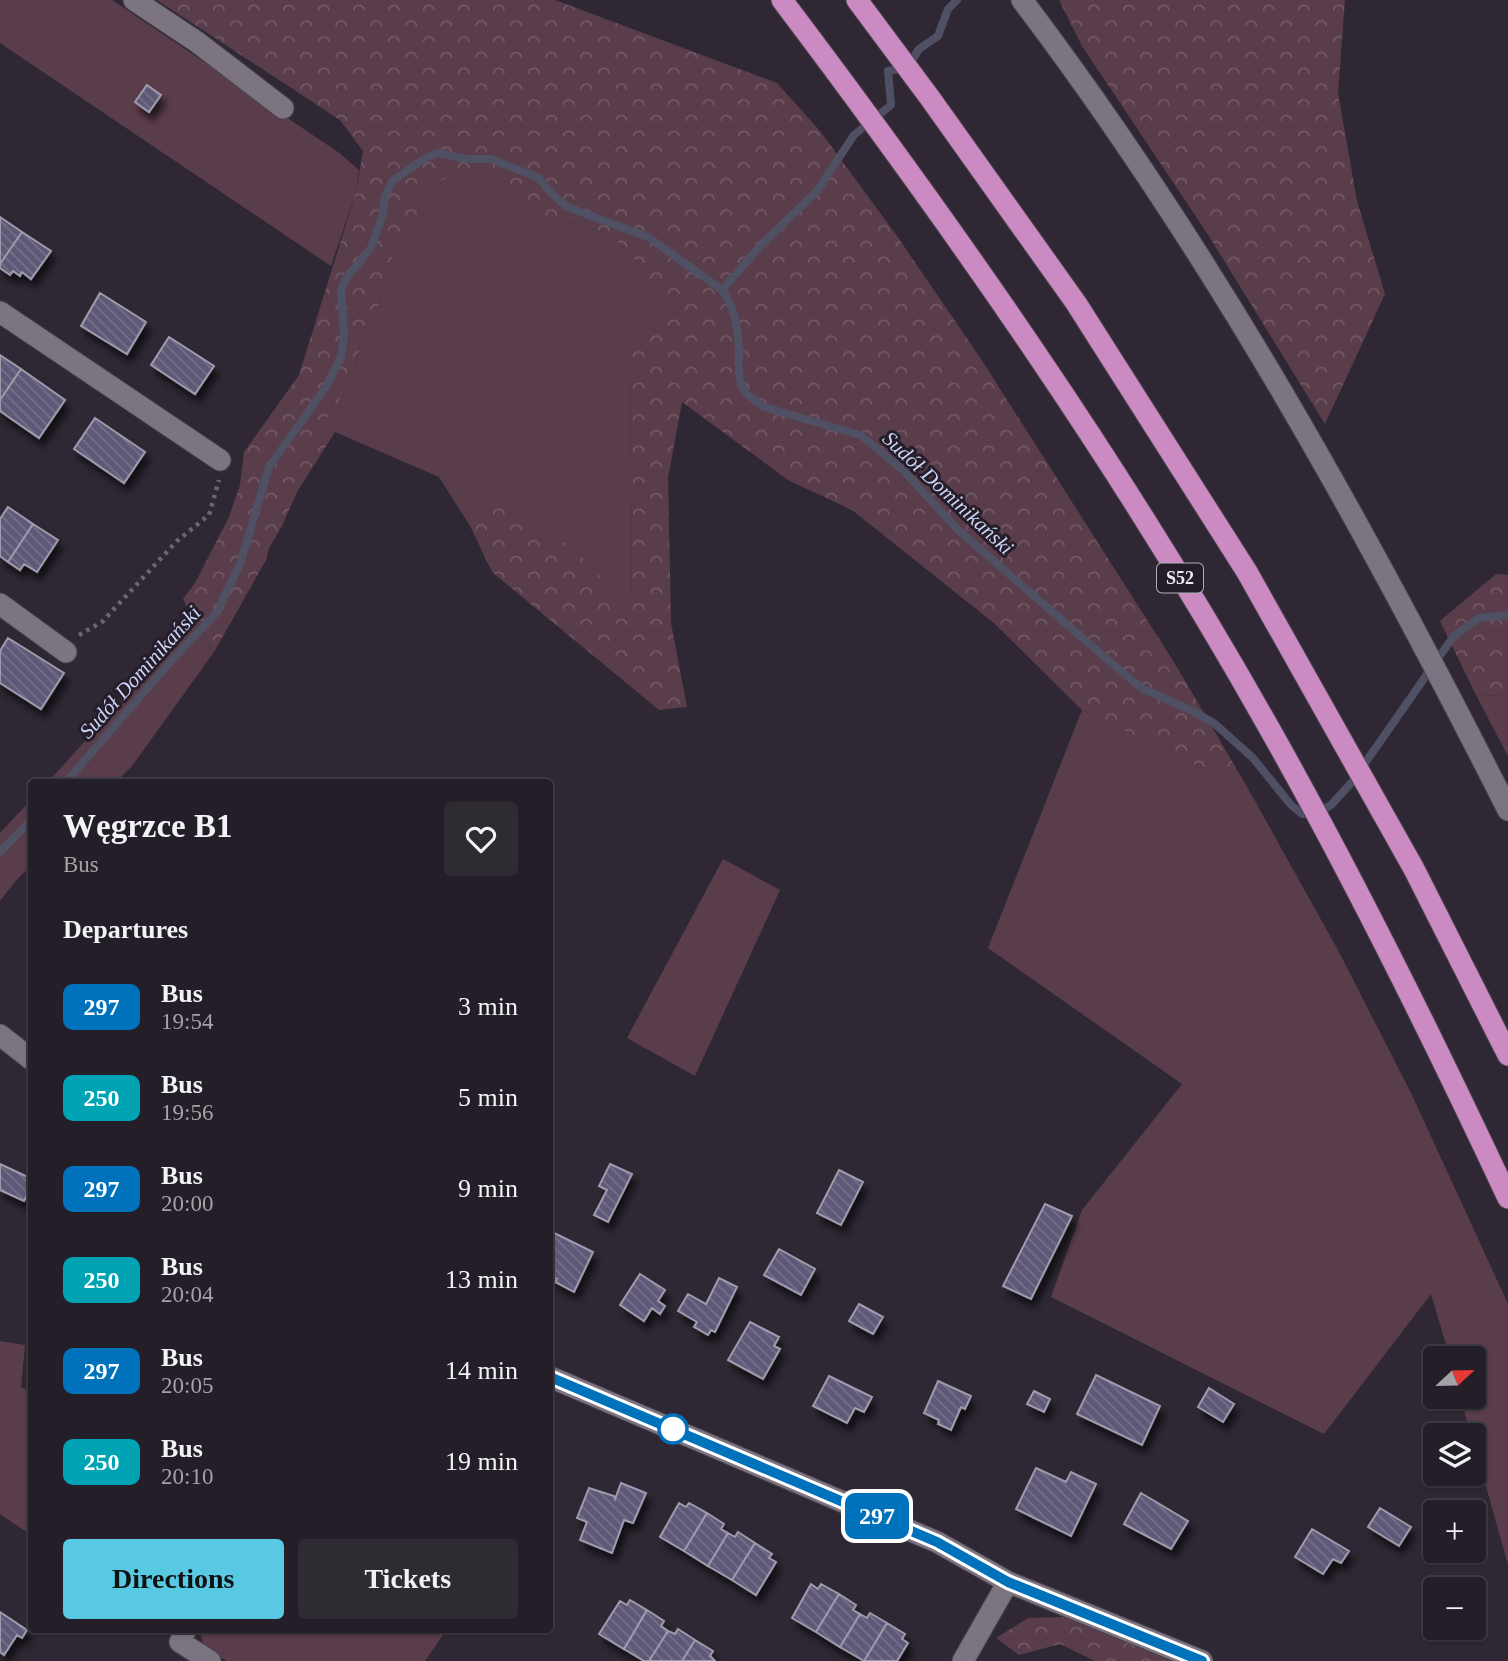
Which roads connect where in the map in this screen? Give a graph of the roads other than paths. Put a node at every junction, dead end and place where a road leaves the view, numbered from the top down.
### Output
1 (134, 0) edge
2 (782, 0) edge
3 (857, 0) edge
4 (1022, 0) edge
5 (283, 108) dead end
6 (0, 312) edge
7 (220, 460) road end
8 (0, 604) edge
9 (60, 648) road end
10 (1508, 810) edge
11 (0, 1035) edge
12 (1508, 1055) edge
13 (28, 1057) edge
14 (1508, 1198) edge
15 (553, 1378) edge
16 (1008, 1582) junction
17 (184, 1633) edge
18 (210, 1661) edge
19 (963, 1661) edge
20 (1202, 1661) edge

1 - 5 street
2 - 14 highway, S52
3 - 12 highway
4 - 10 street
6 - 7 street
8 - 9 street
11 - 13 street
15 - 16 street
16 - 19 street
16 - 20 street
17 - 18 street

